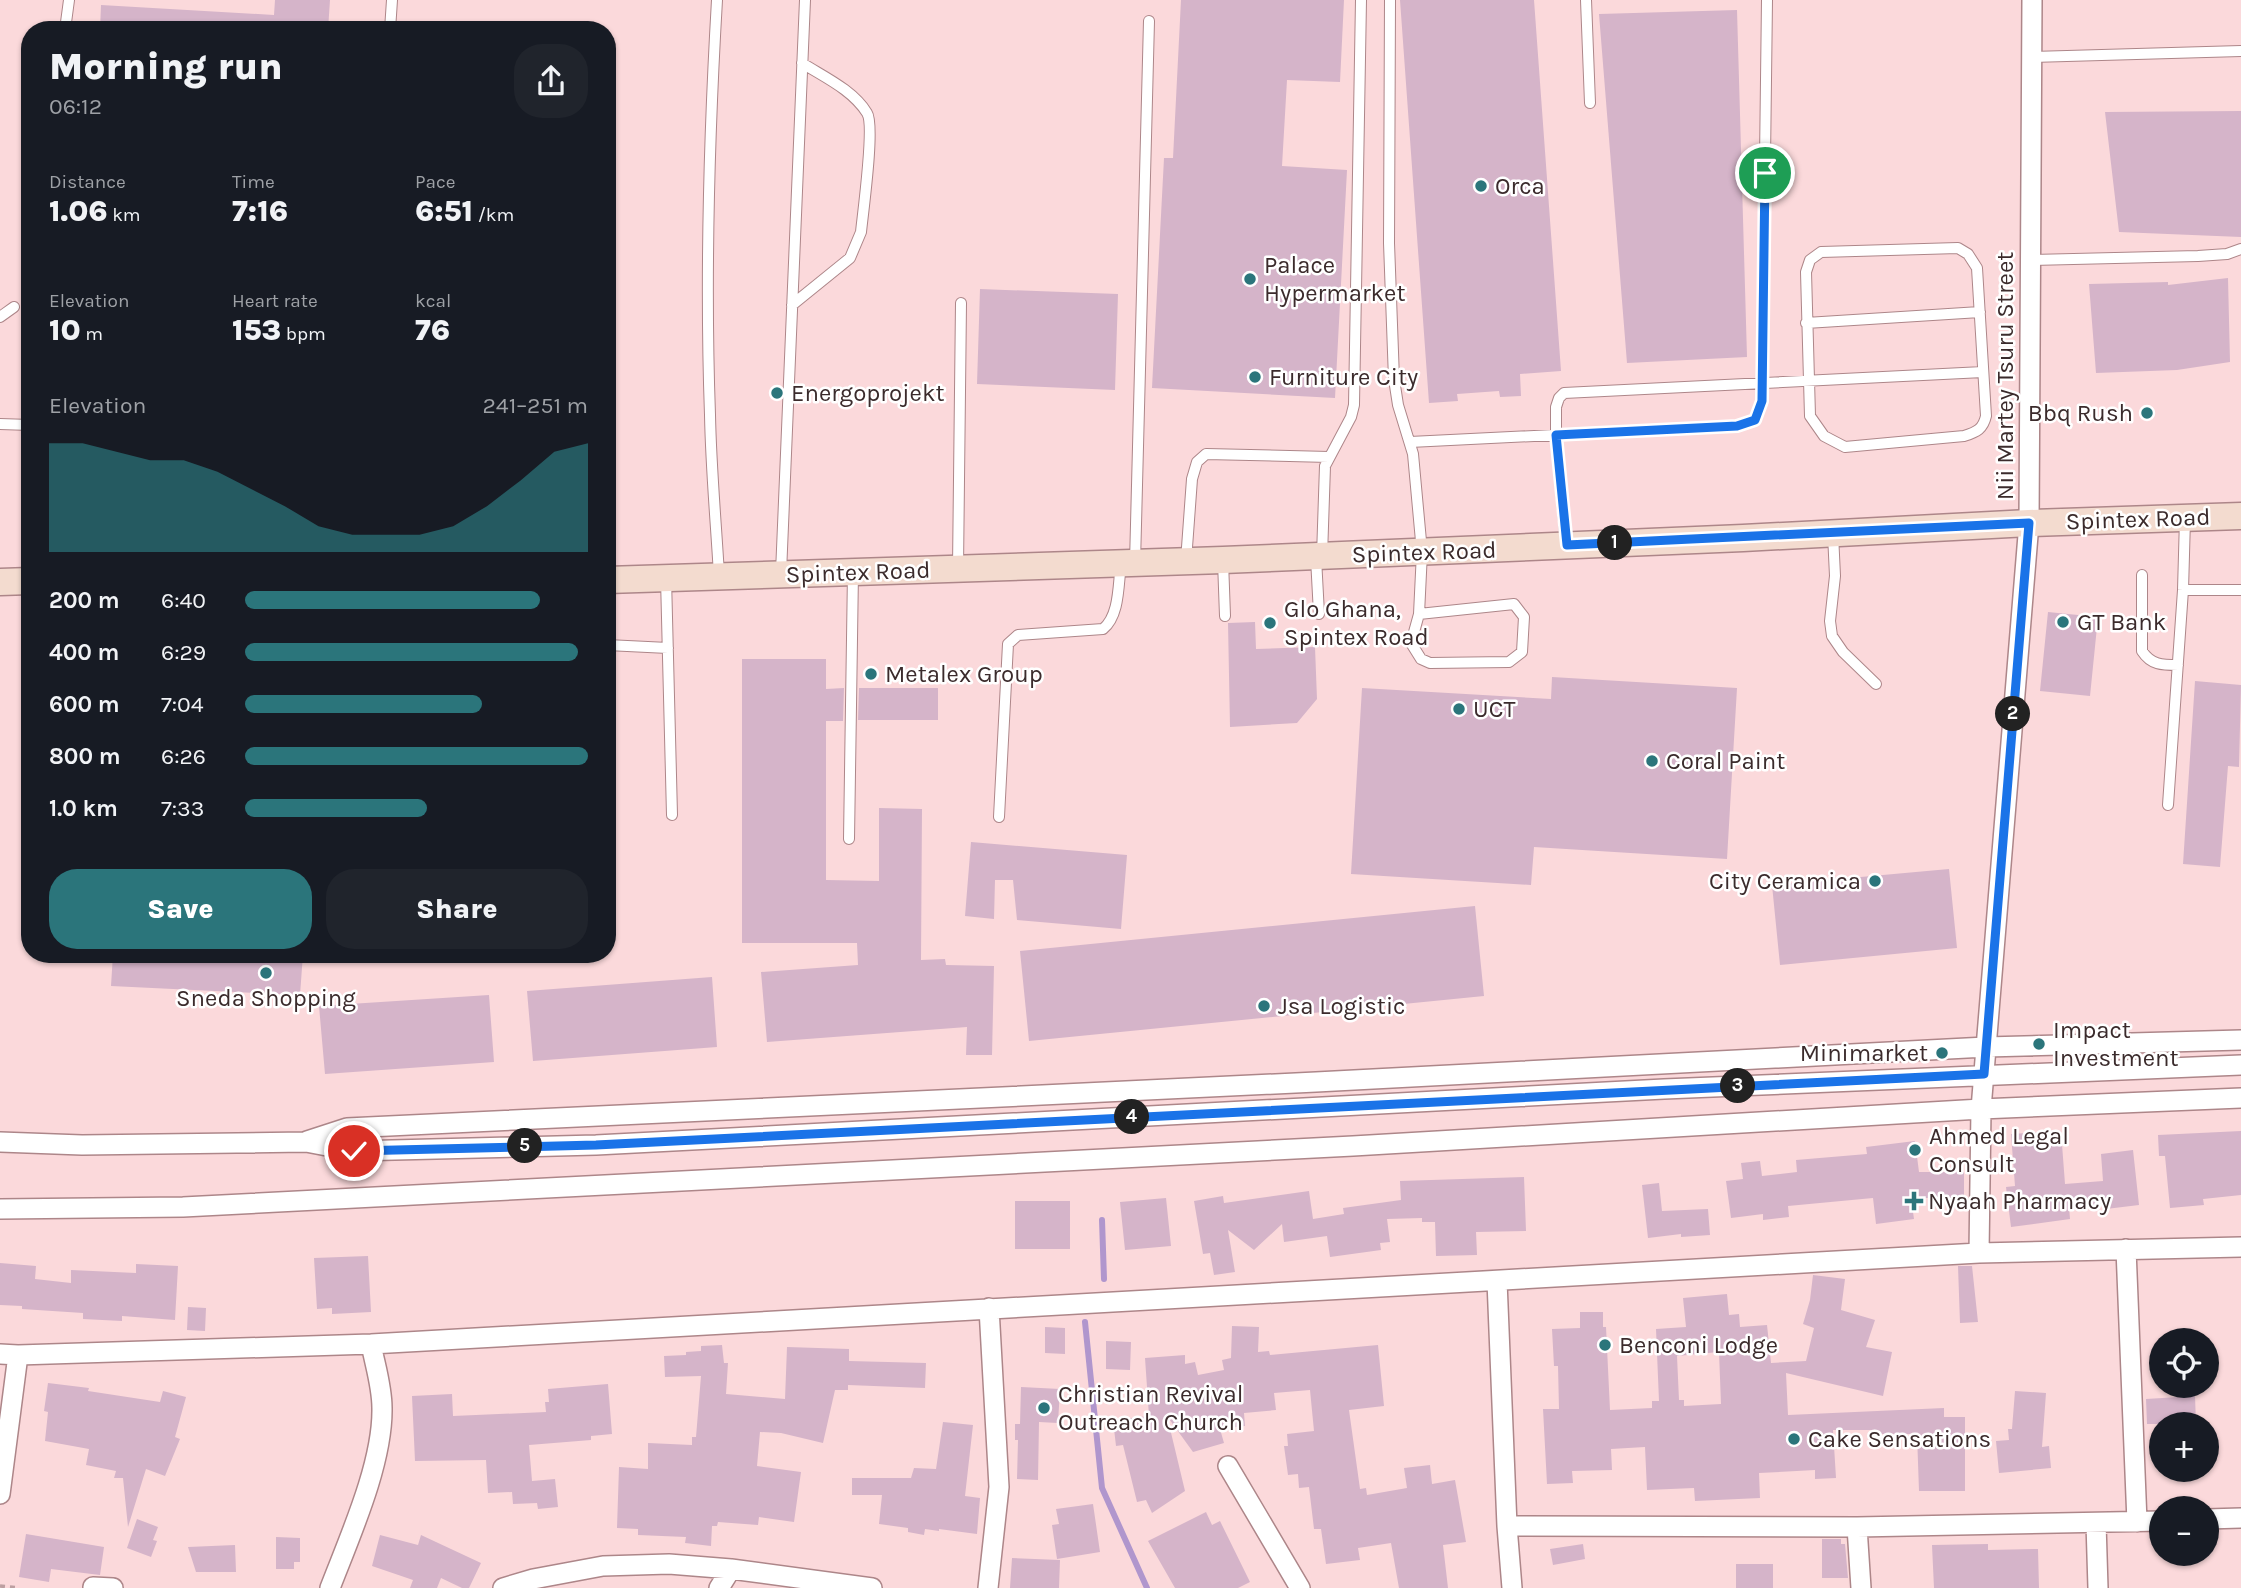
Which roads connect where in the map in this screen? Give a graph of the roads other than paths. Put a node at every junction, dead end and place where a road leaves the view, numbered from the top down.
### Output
1 (68, 0) edge
2 (392, 0) edge
3 (717, 0) edge
4 (805, 0) edge
5 (1361, 0) edge
6 (1390, 0) edge
7 (1587, 0) edge
8 (1767, 0) edge
9 (2032, 0) edge
10 (66, 21) edge
11 (391, 21) edge
12 (1149, 21) dead end
13 (2241, 51) edge
14 (2032, 57) junction
15 (802, 63) junction
16 (1590, 103) dead end
17 (2241, 248) edge
18 (2031, 260) junction
19 (961, 303) dead end
20 (792, 305) junction
21 (14, 307) dead end
22 (1980, 312) junction
23 (0, 317) edge
24 (1806, 323) junction
25 (1983, 372) junction
26 (1808, 381) junction
27 (1762, 383) junction
28 (0, 424) edge
29 (21, 425) edge
30 (1556, 435) junction
31 (1409, 442) junction
32 (1329, 457) junction
33 (2241, 516) edge
34 (2185, 518) junction
35 (2029, 523) junction
36 (1833, 534) junction
37 (1567, 545) junction
38 (1422, 552) junction
39 (1319, 556) junction
40 (1223, 560) junction
41 (1185, 561) junction
42 (1128, 564) junction
43 (958, 568) junction
44 (853, 572) junction
45 (780, 574) junction
46 (2142, 575) dead end
47 (719, 576) junction
48 (666, 578) junction
49 (616, 580) edge
50 (21, 581) edge
51 (0, 582) edge
52 (2183, 590) junction
53 (2241, 590) edge
54 (1319, 614) dead end
55 (1419, 614) junction
56 (1225, 615) dead end
57 (616, 645) edge
58 (668, 648) junction
59 (2178, 665) junction
60 (1876, 684) dead end
61 (2168, 805) dead end
62 (672, 815) dead end
63 (999, 817) dead end
64 (849, 839) dead end
65 (2241, 1040) edge
66 (1986, 1047) junction
67 (2241, 1065) edge
68 (1984, 1074) junction
69 (2241, 1098) edge
70 (1981, 1109) junction
71 (0, 1142) edge
72 (306, 1142) junction
73 (0, 1209) edge
74 (2241, 1247) edge
75 (2126, 1249) junction
76 (1979, 1254) junction
77 (1497, 1281) junction
78 (989, 1308) junction
79 (371, 1344) junction
80 (9, 1354) edge
81 (1228, 1466) dead end
82 (0, 1494) edge
83 (2241, 1518) edge
84 (2219, 1519) edge
85 (2137, 1522) junction
86 (2149, 1522) edge
87 (2096, 1523) junction
88 (1507, 1527) junction
89 (1857, 1527) junction
90 (730, 1569) junction
91 (93, 1587) edge
92 (113, 1588) edge
93 (330, 1588) edge
94 (503, 1588) edge
95 (719, 1588) edge
96 (872, 1588) edge
97 (988, 1588) edge
98 (1300, 1588) edge
99 (1511, 1588) edge
100 (1861, 1588) edge
101 (2098, 1588) edge

1 - 10 lane
2 - 11 lane
3 - 47 lane
4 - 15 lane
5 - 32 lane
6 - 31 lane
7 - 16 lane
8 - 27 lane
9 - 14 street, Nii Martey Tsuru Street
12 - 42 lane
13 - 14 lane
14 - 18 street, Nii Martey Tsuru Street
15 - 20 lane
15 - 20 lane
17 - 18 lane
18 - 35 street, Nii Martey Tsuru Street
19 - 43 lane
20 - 45 lane
21 - 23 lane
22 - 24 lane
22 - 24 lane
22 - 25 lane
24 - 26 lane
25 - 26 lane
25 - 26 lane
26 - 27 lane
27 - 30 lane
27 - 30 lane
28 - 29 lane
30 - 31 lane
30 - 37 lane
31 - 38 lane
32 - 39 lane
32 - 41 lane
33 - 34 main road, Spintex Road
34 - 35 main road, Spintex Road
34 - 52 lane
35 - 36 main road, Spintex Road
35 - 66 street, Nii Martey Tsuru Street
36 - 37 main road, Spintex Road
36 - 60 lane
37 - 38 main road, Spintex Road
38 - 39 main road, Spintex Road
38 - 55 lane
39 - 40 main road, Spintex Road
39 - 54 lane
40 - 41 main road, Spintex Road
40 - 56 lane
41 - 42 main road, Spintex Road
42 - 43 main road, Spintex Road
42 - 63 lane
43 - 44 main road, Spintex Road
44 - 45 main road, Spintex Road
44 - 64 lane
45 - 47 main road, Spintex Road
46 - 59 lane
47 - 48 main road, Spintex Road
48 - 49 main road, Spintex Road
48 - 58 lane
50 - 51 main road
52 - 53 lane
52 - 59 lane
55 - 55 lane
57 - 58 lane
58 - 62 lane
59 - 61 lane
65 - 66 street
66 - 68 street, Nii Martey Tsuru Street
66 - 72 street
67 - 68 street
68 - 70 street, Nii Martey Tsuru Street
68 - 72 street
69 - 70 street
70 - 73 street
70 - 76 street, Nii Martey Tsuru Street
71 - 72 street
74 - 75 street
75 - 76 street
75 - 85 street
76 - 77 street
77 - 78 street
77 - 88 street
78 - 79 street
78 - 97 street
79 - 80 street
79 - 93 street
80 - 82 street
81 - 98 street
83 - 84 street
85 - 86 street
85 - 87 street
87 - 89 street
87 - 101 street
88 - 89 street
88 - 99 street
89 - 100 street
90 - 94 street
90 - 95 street
90 - 96 street
91 - 92 street

